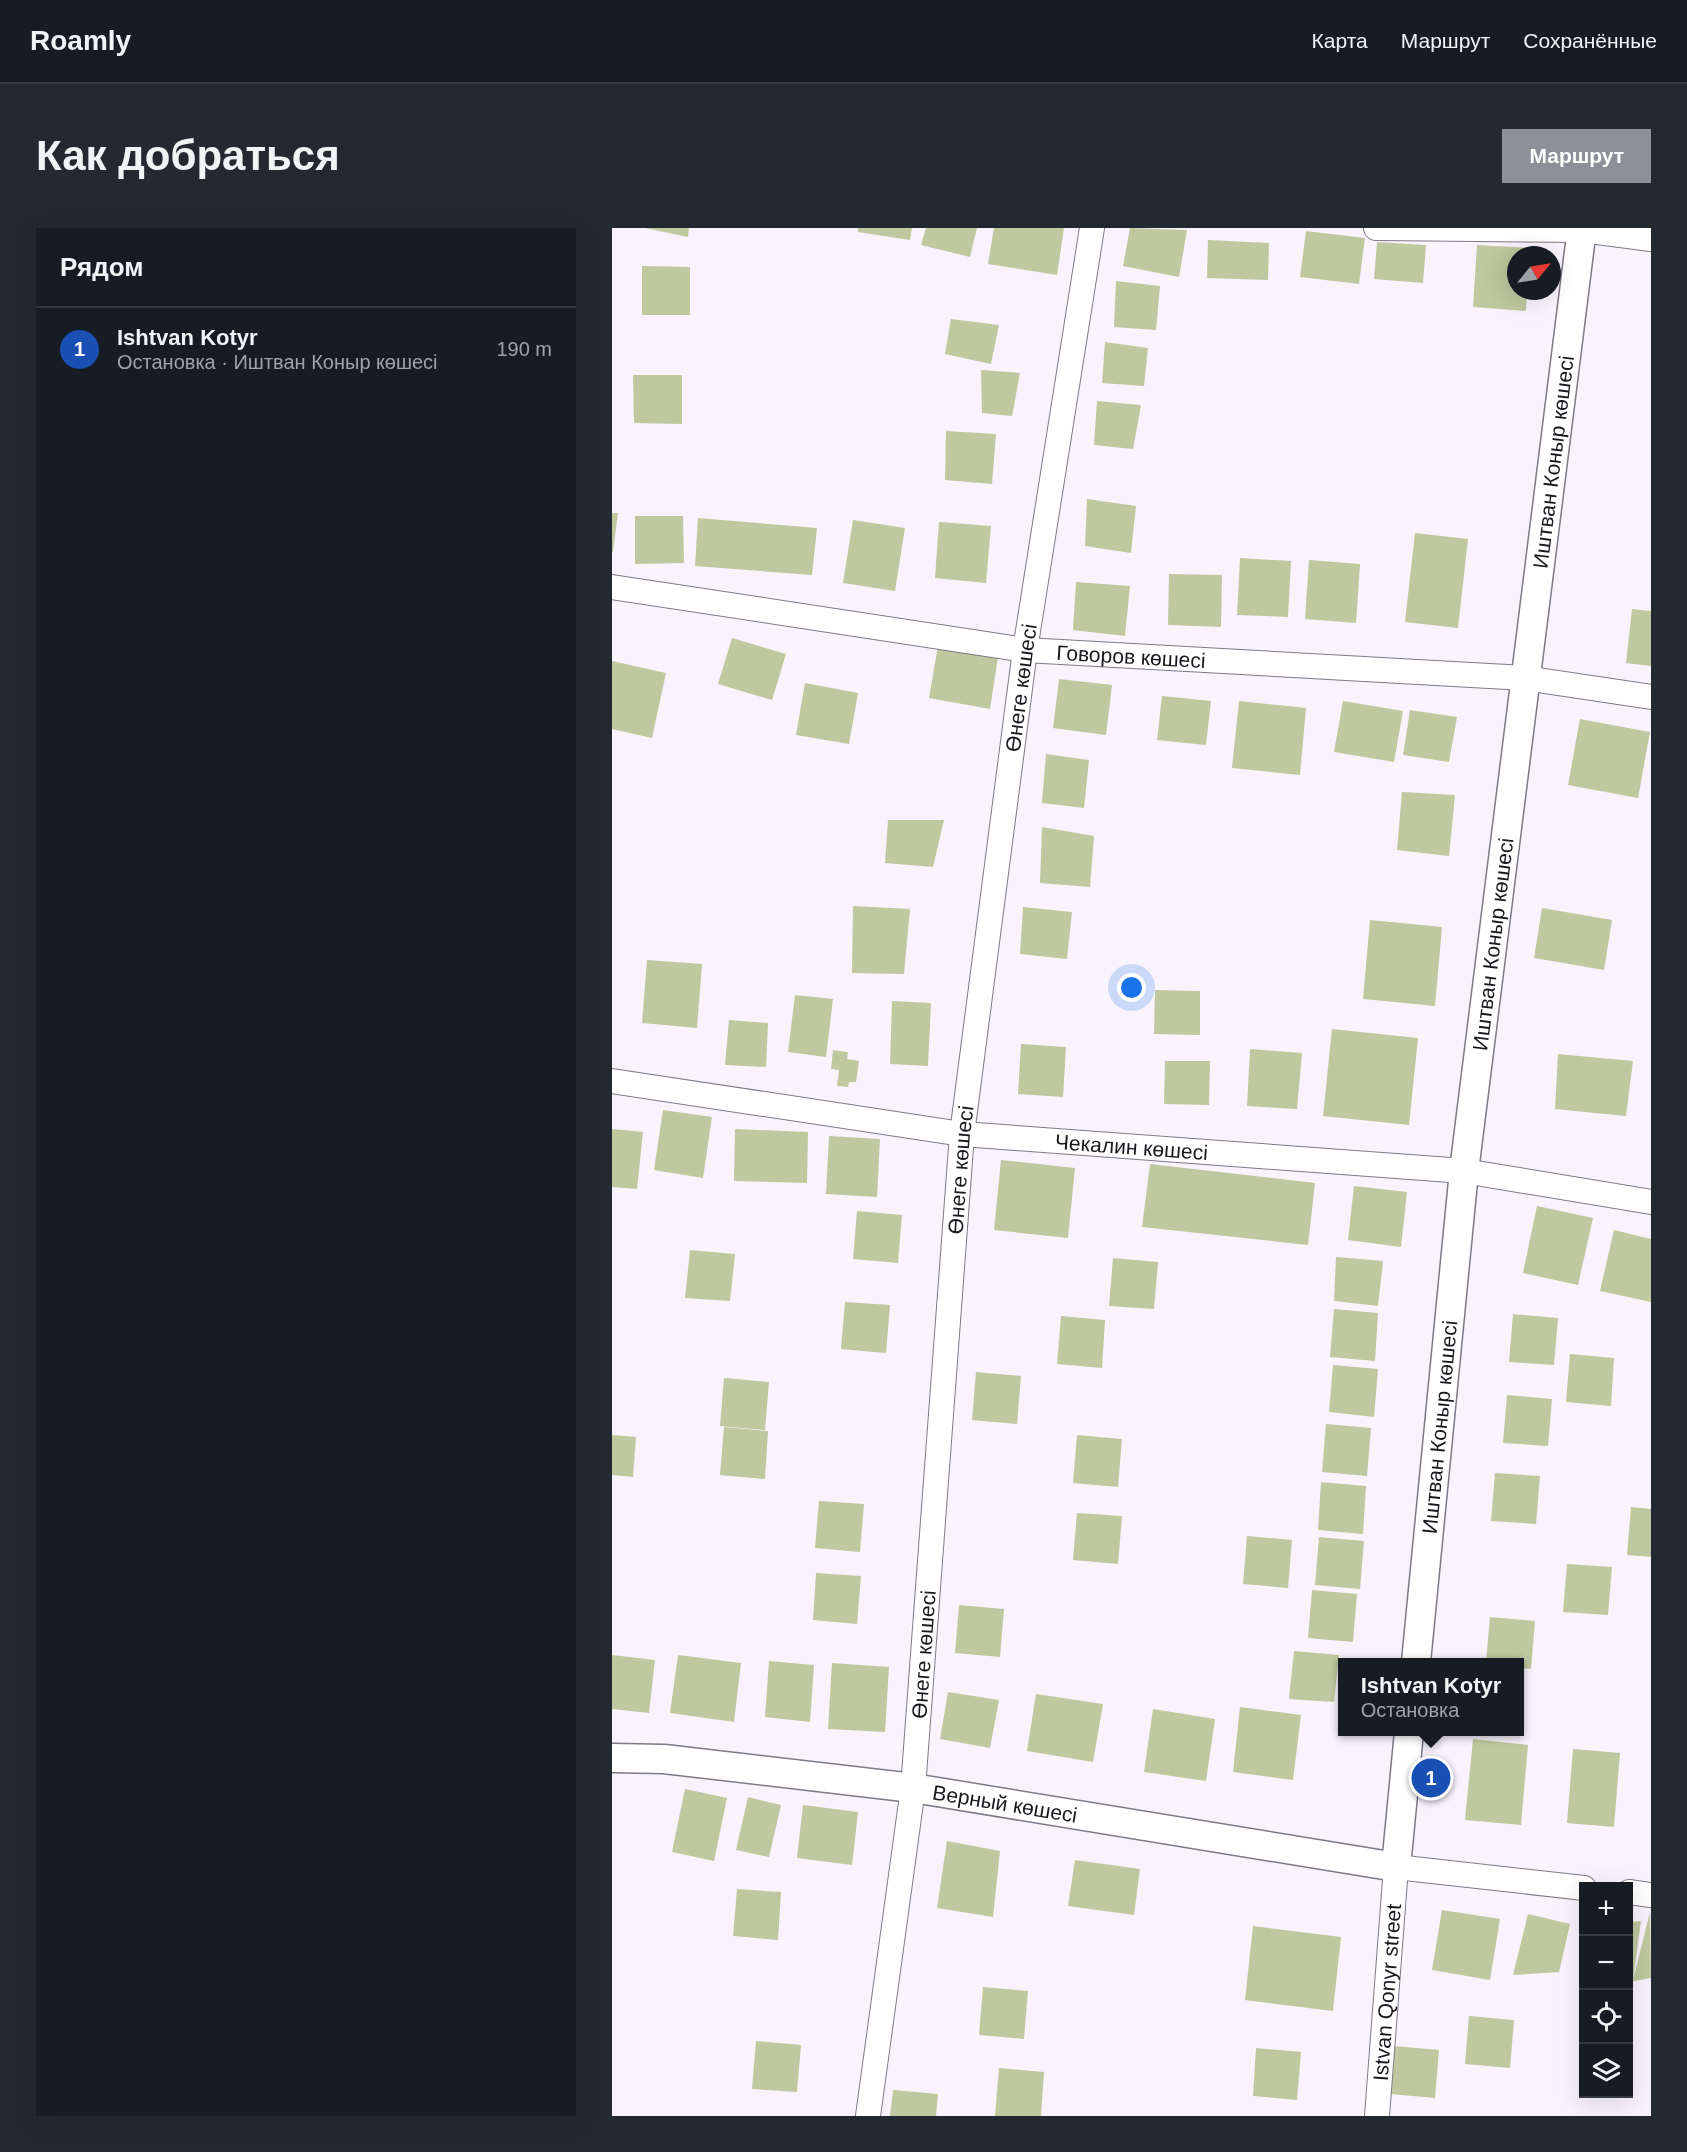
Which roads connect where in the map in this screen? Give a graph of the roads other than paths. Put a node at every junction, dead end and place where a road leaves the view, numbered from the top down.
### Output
1 (1092, 228) edge
2 (1376, 228) edge
3 (1582, 229) edge
4 (1651, 239) edge
5 (612, 587) edge
6 (1024, 650) junction
7 (1525, 678) junction
8 (1651, 697) edge
9 (612, 1081) edge
10 (962, 1134) junction
11 (1464, 1170) junction
12 (1651, 1202) edge
13 (1416, 1658) edge
14 (1409, 1736) edge
15 (612, 1758) edge
16 (913, 1788) junction
17 (1396, 1867) junction
18 (1579, 1887) edge
19 (1633, 1893) edge
20 (1651, 1895) edge
21 (868, 2116) edge
22 (1377, 2116) edge

1 - 6 street, Өнеге көшесі
2 - 3 street
3 - 4 street
3 - 7 street, Иштван Коныр көшесі
5 - 6 street, Говоров көшесі
6 - 7 street, Говоров көшесі
6 - 10 street, Өнеге көшесі
7 - 8 street, Говоров көшесі
7 - 11 street, Иштван Коныр көшесі
9 - 10 street, Чекалин көшесі
10 - 11 street, Чекалин көшесі
10 - 16 street, Өнеге көшесі
11 - 12 street, Чекалин көшесі
11 - 13 street, Иштван Коныр көшесі
14 - 17 street
15 - 16 street, Верный көшесі
16 - 17 street, Верный көшесі
16 - 21 street, Өнеге көшесі
17 - 18 street
17 - 22 street, Istvan Qonyr street
19 - 20 street

